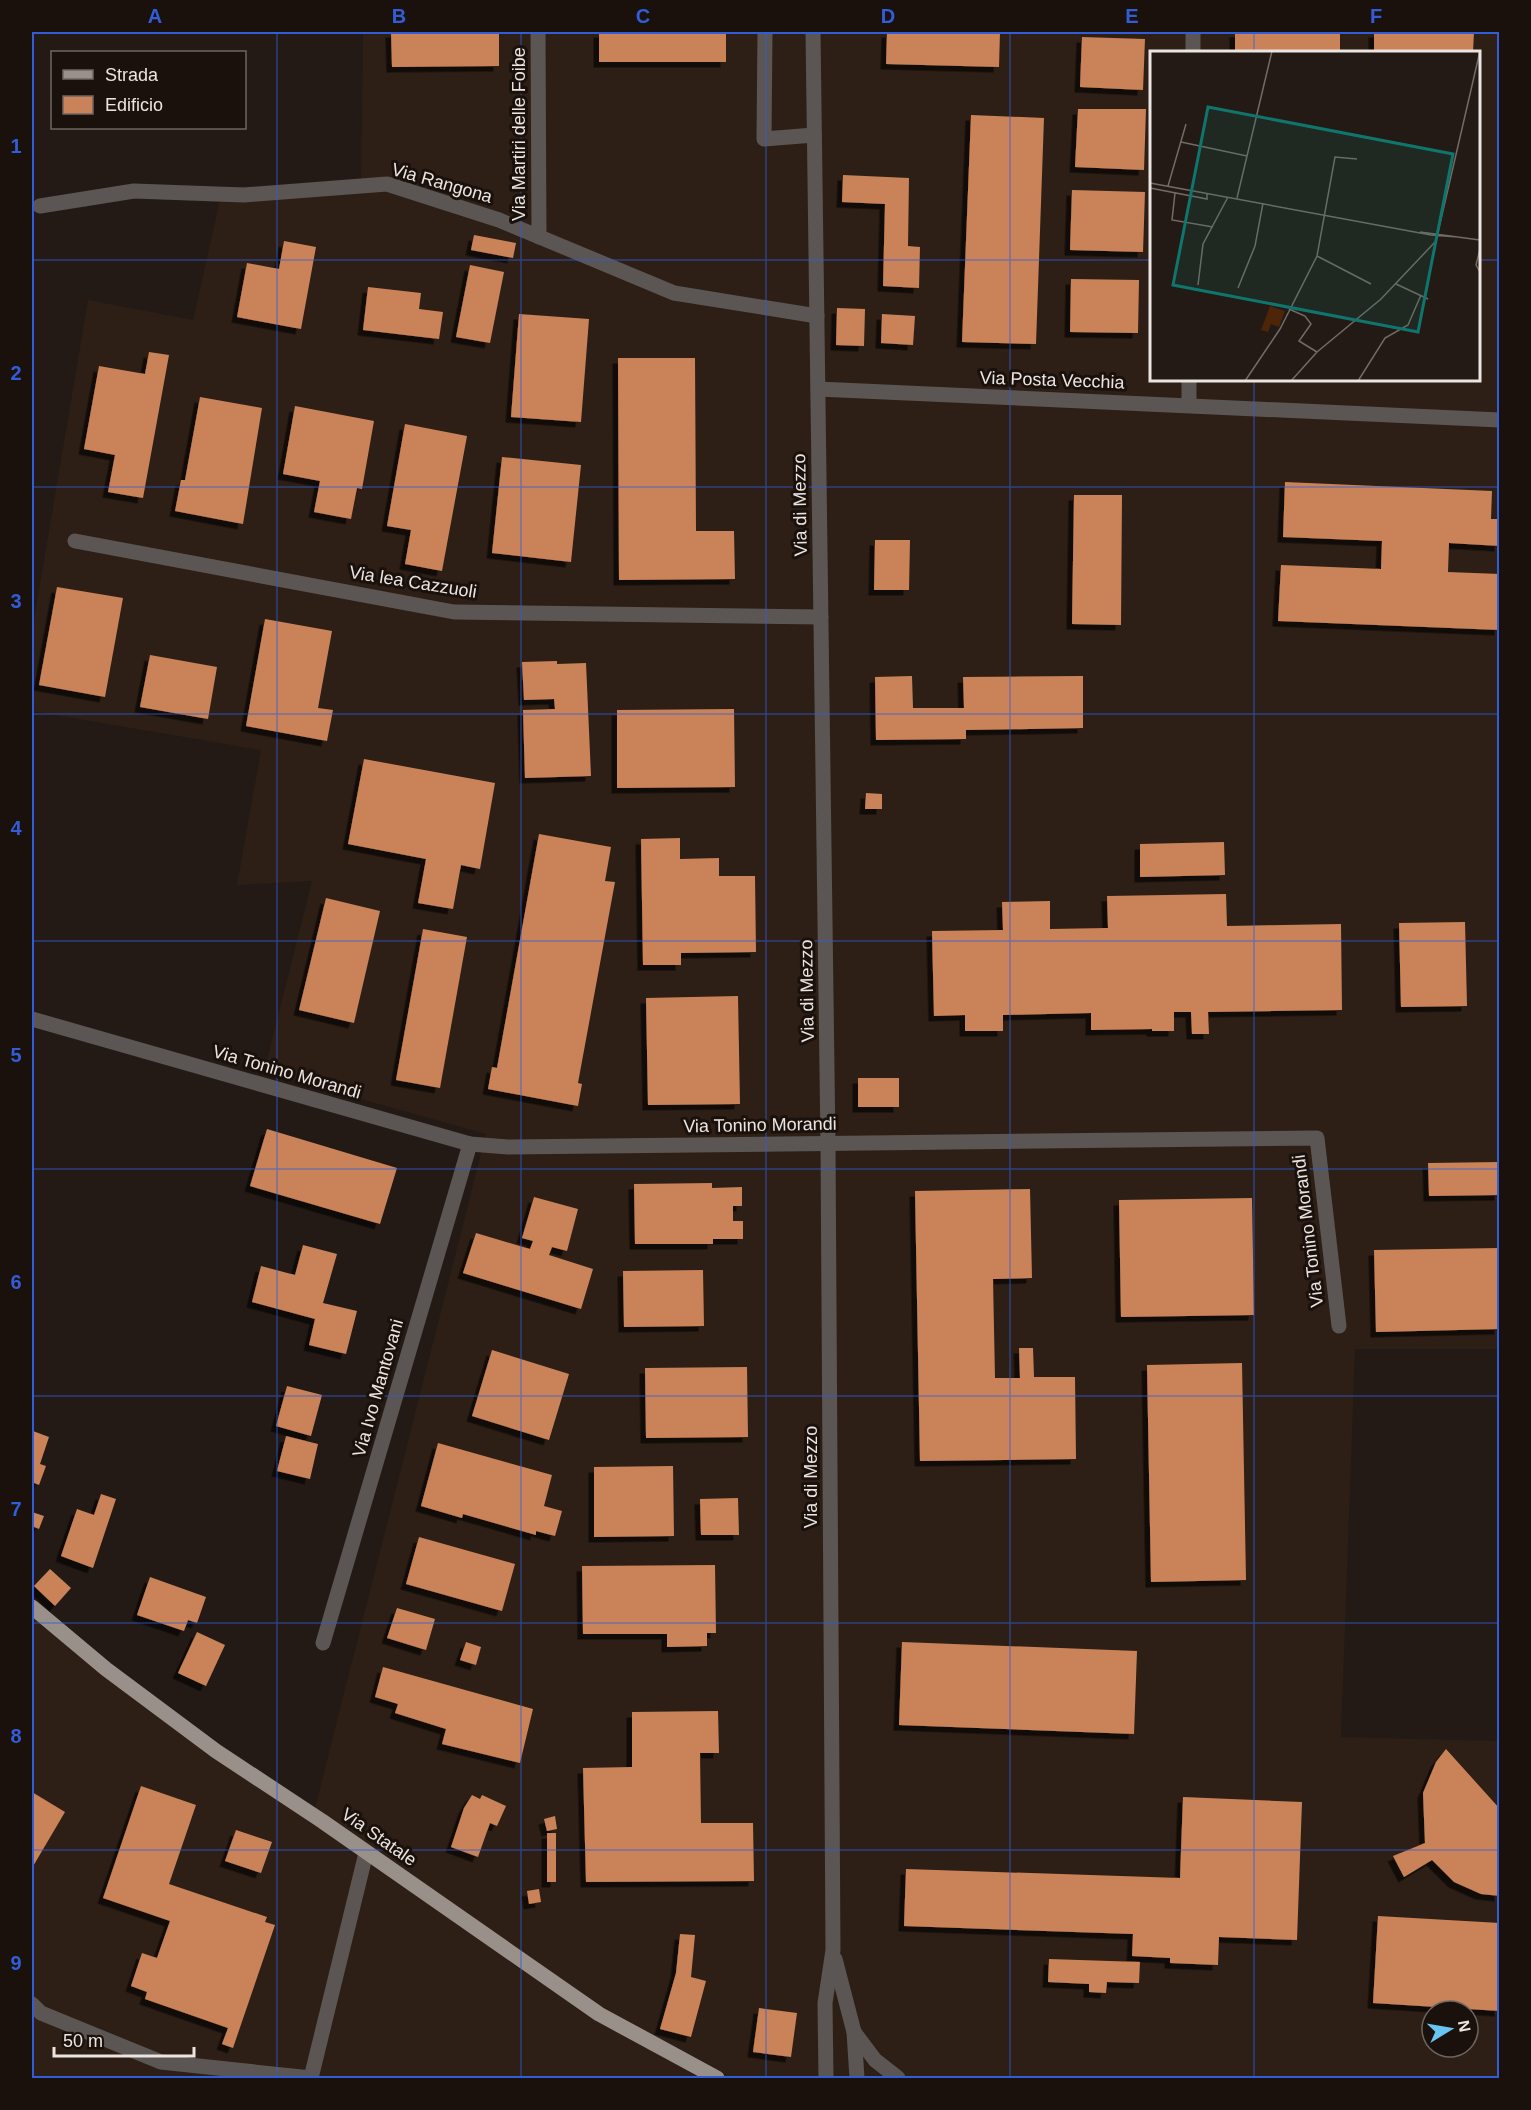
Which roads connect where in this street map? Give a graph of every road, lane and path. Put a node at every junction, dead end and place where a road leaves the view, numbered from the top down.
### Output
1 (538, 32) edge
2 (765, 32) edge
3 (813, 32) edge
4 (1193, 32) edge
5 (1193, 51) edge
6 (814, 135) junction
7 (40, 206) dead end
8 (539, 237) junction
9 (818, 316) junction
10 (1189, 381) edge
11 (818, 389) junction
12 (1189, 405) junction
13 (1500, 420) edge
14 (75, 541) dead end
15 (821, 617) junction
16 (32, 1019) edge
17 (470, 1144) junction
18 (828, 1144) junction
19 (1339, 1326) dead end
20 (32, 1607) edge
21 (323, 1643) dead end
22 (366, 1853) junction
23 (832, 1950) junction
24 (32, 2004) edge
25 (854, 2032) junction
26 (311, 2078) edge
27 (717, 2079) edge
28 (826, 2079) edge
29 (857, 2079) edge
30 (898, 2079) edge

1 - 8 street, Via Martiri delle Foibe
2 - 6 street
3 - 6 street, Via di Mezzo
4 - 5 street
6 - 9 street, Via di Mezzo
7 - 8 street, Via Rangona
8 - 9 street, Via Rangona
9 - 11 street, Via di Mezzo
10 - 12 street
11 - 12 street, Via Posta Vecchia
11 - 15 street, Via di Mezzo
12 - 13 street, Via Posta Vecchia
14 - 15 street, Via lea Cazzuoli
15 - 18 street, Via di Mezzo
16 - 17 street, Via Tonino Morandi
17 - 18 street, Via Tonino Morandi
17 - 21 street, Via Ivo Mantovani
18 - 19 street, Via Tonino Morandi
18 - 23 street, Via di Mezzo
20 - 22 main road, Via Statale
22 - 26 street
22 - 27 main road, Via Statale
23 - 25 street
23 - 28 street
24 - 26 street
25 - 29 street
25 - 30 street

